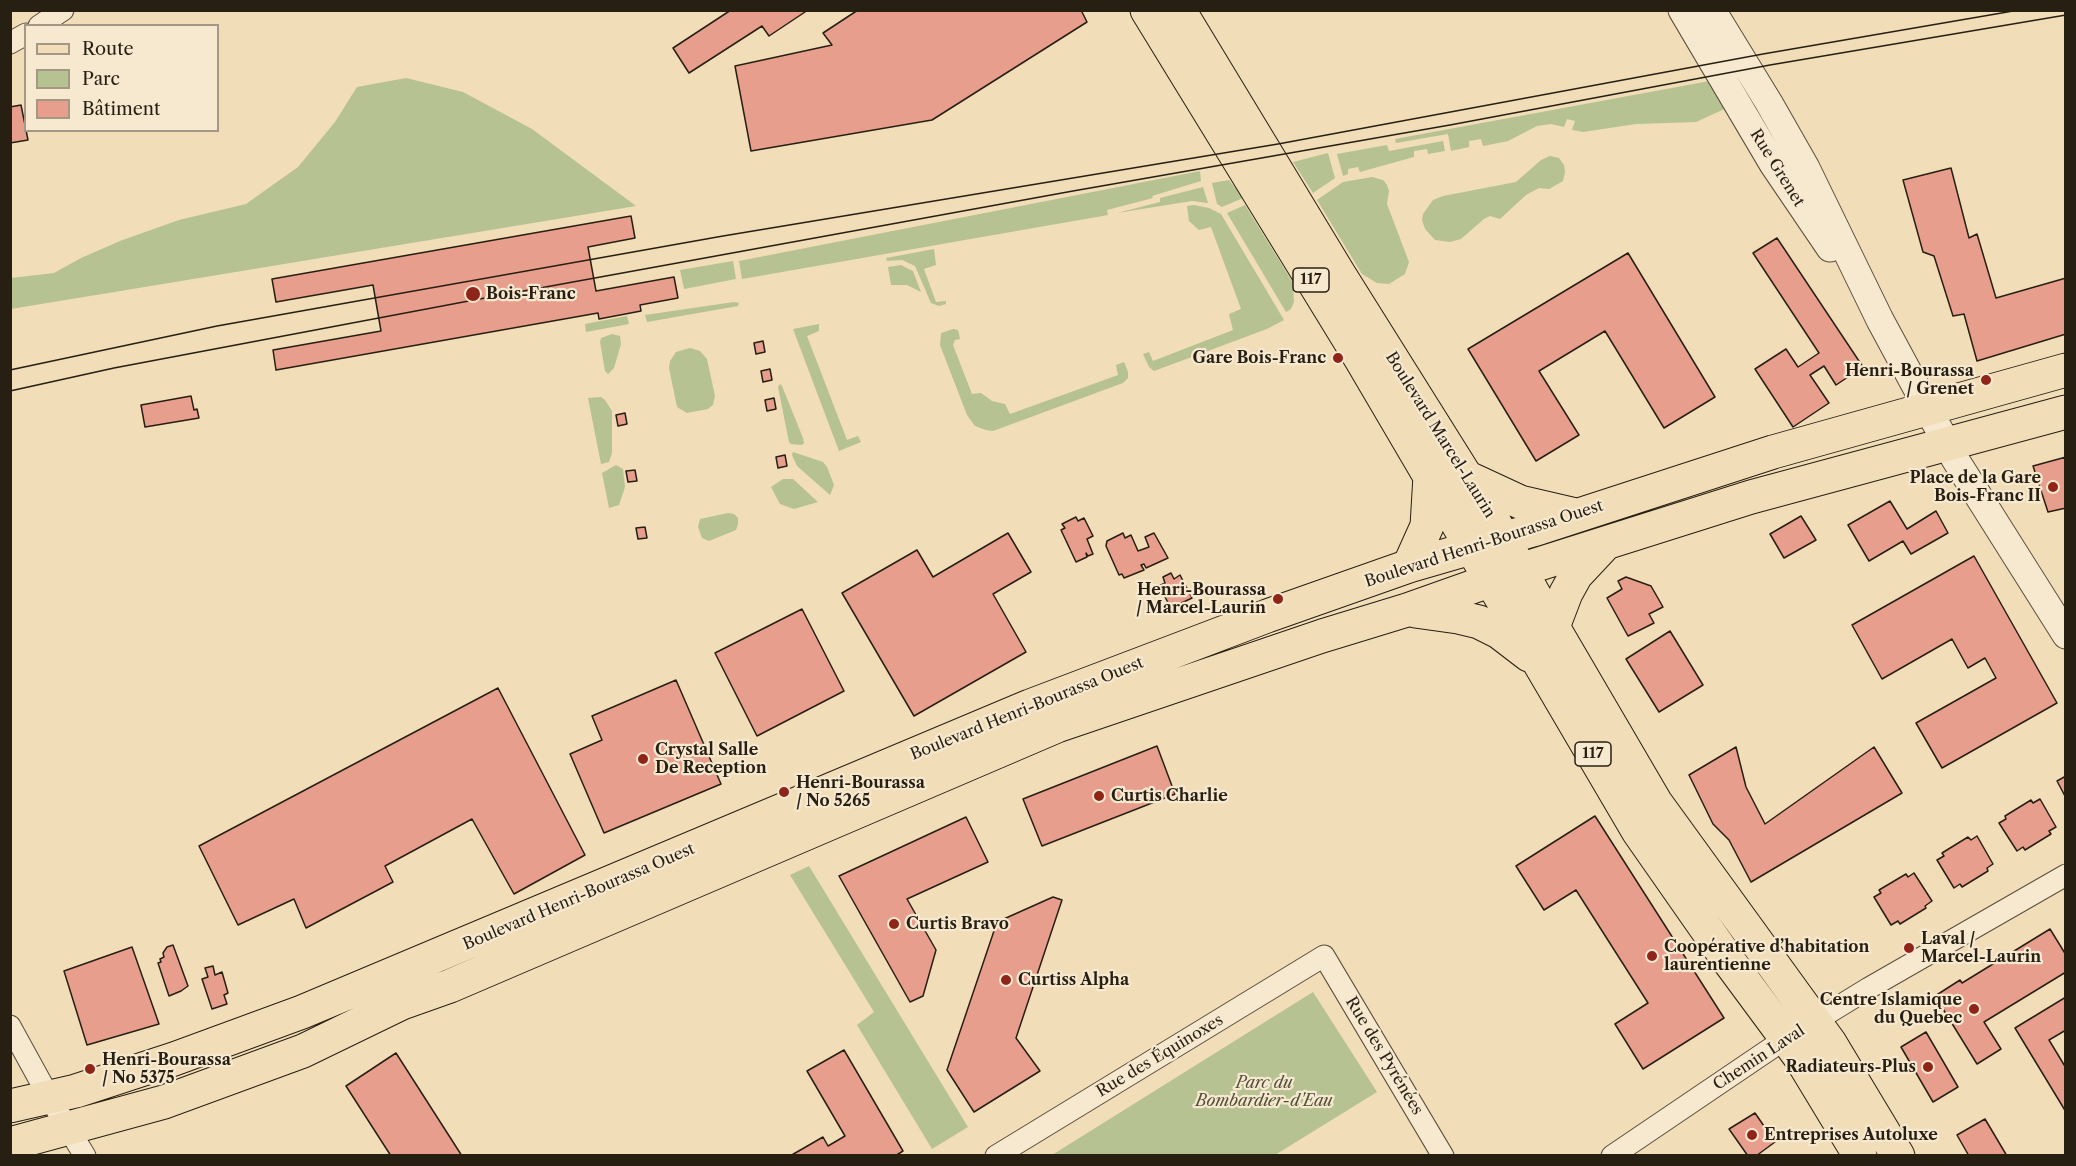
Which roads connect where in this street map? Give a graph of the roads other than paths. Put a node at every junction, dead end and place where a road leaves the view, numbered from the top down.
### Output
1 (63, 10) edge
2 (1148, 10) edge
3 (1179, 10) edge
4 (1682, 10) edge
5 (1713, 10) edge
6 (42, 24) edge
7 (24, 35) edge
8 (10, 43) edge
9 (1261, 172) junction
10 (1880, 320) junction
11 (2066, 370) edge
12 (1928, 408) junction
13 (2066, 412) edge
14 (1947, 443) junction
15 (1430, 476) junction
16 (1466, 477) junction
17 (1576, 515) junction
18 (1503, 539) junction
19 (1606, 542) junction
20 (1472, 547) junction
21 (1409, 566) junction
22 (1506, 575) junction
23 (1407, 610) junction
24 (1553, 627) junction
25 (2066, 635) edge
26 (1537, 661) junction
27 (2066, 875) edge
28 (1324, 956) joint
29 (10, 1026) edge
30 (1801, 1031) junction
31 (49, 1097) junction
32 (10, 1106) edge
33 (78, 1142) edge
34 (10, 1144) edge
35 (996, 1155) edge
36 (1443, 1155) edge
37 (1612, 1155) edge
38 (1860, 1155) edge
39 (1899, 1155) edge

1 - 6 street
2 - 9 main road, 117
3 - 9 main road, 117
4 - 10 street, Rue Grenet
5 - 10 street, Rue Grenet
7 - 8 street
9 - 15 main road, Boulevard Marcel-Laurin / 117
9 - 16 main road, Boulevard Marcel-Laurin / 117
10 - 12 street, Rue Grenet
11 - 12 main road, Boulevard Henri-Bourassa Ouest
12 - 14 street, Rue Grenet
12 - 17 main road, Boulevard Henri-Bourassa Ouest
13 - 14 main road, Boulevard Henri-Bourassa Ouest
14 - 19 main road, Boulevard Henri-Bourassa Ouest
14 - 25 street, Rue Grenet
15 - 20 main road, Boulevard Marcel-Laurin / 117
15 - 21 main road
16 - 17 main road
16 - 18 main road, Boulevard Marcel-Laurin / 117
17 - 18 main road, Boulevard Henri-Bourassa Ouest
18 - 20 main road, Boulevard Henri-Bourassa Ouest
18 - 22 main road, Boulevard Marcel-Laurin / 117
19 - 22 main road, Boulevard Henri-Bourassa Ouest
19 - 24 main road
20 - 21 main road, Boulevard Henri-Bourassa Ouest
20 - 22 main road, Boulevard Marcel-Laurin / 117
21 - 31 main road, Boulevard Henri-Bourassa Ouest
22 - 23 main road, Boulevard Henri-Bourassa Ouest
22 - 24 main road, Boulevard Marcel-Laurin / 117
22 - 26 main road, Boulevard Marcel-Laurin / 117
23 - 26 main road
23 - 33 main road, Boulevard Henri-Bourassa Ouest
24 - 30 main road, Boulevard Marcel-Laurin / 117
26 - 30 main road, Boulevard Marcel-Laurin / 117
27 - 30 street, Chemin Laval
28 - 35 street, Rue des Équinoxes
28 - 36 street, Rue des Pyrénées
29 - 31 street
30 - 37 street, Chemin Laval
30 - 38 main road, Boulevard Marcel-Laurin / 117
30 - 39 main road, Boulevard Marcel-Laurin / 117
31 - 32 main road, Boulevard Henri-Bourassa Ouest
31 - 33 street
33 - 34 main road, Boulevard Henri-Bourassa Ouest

